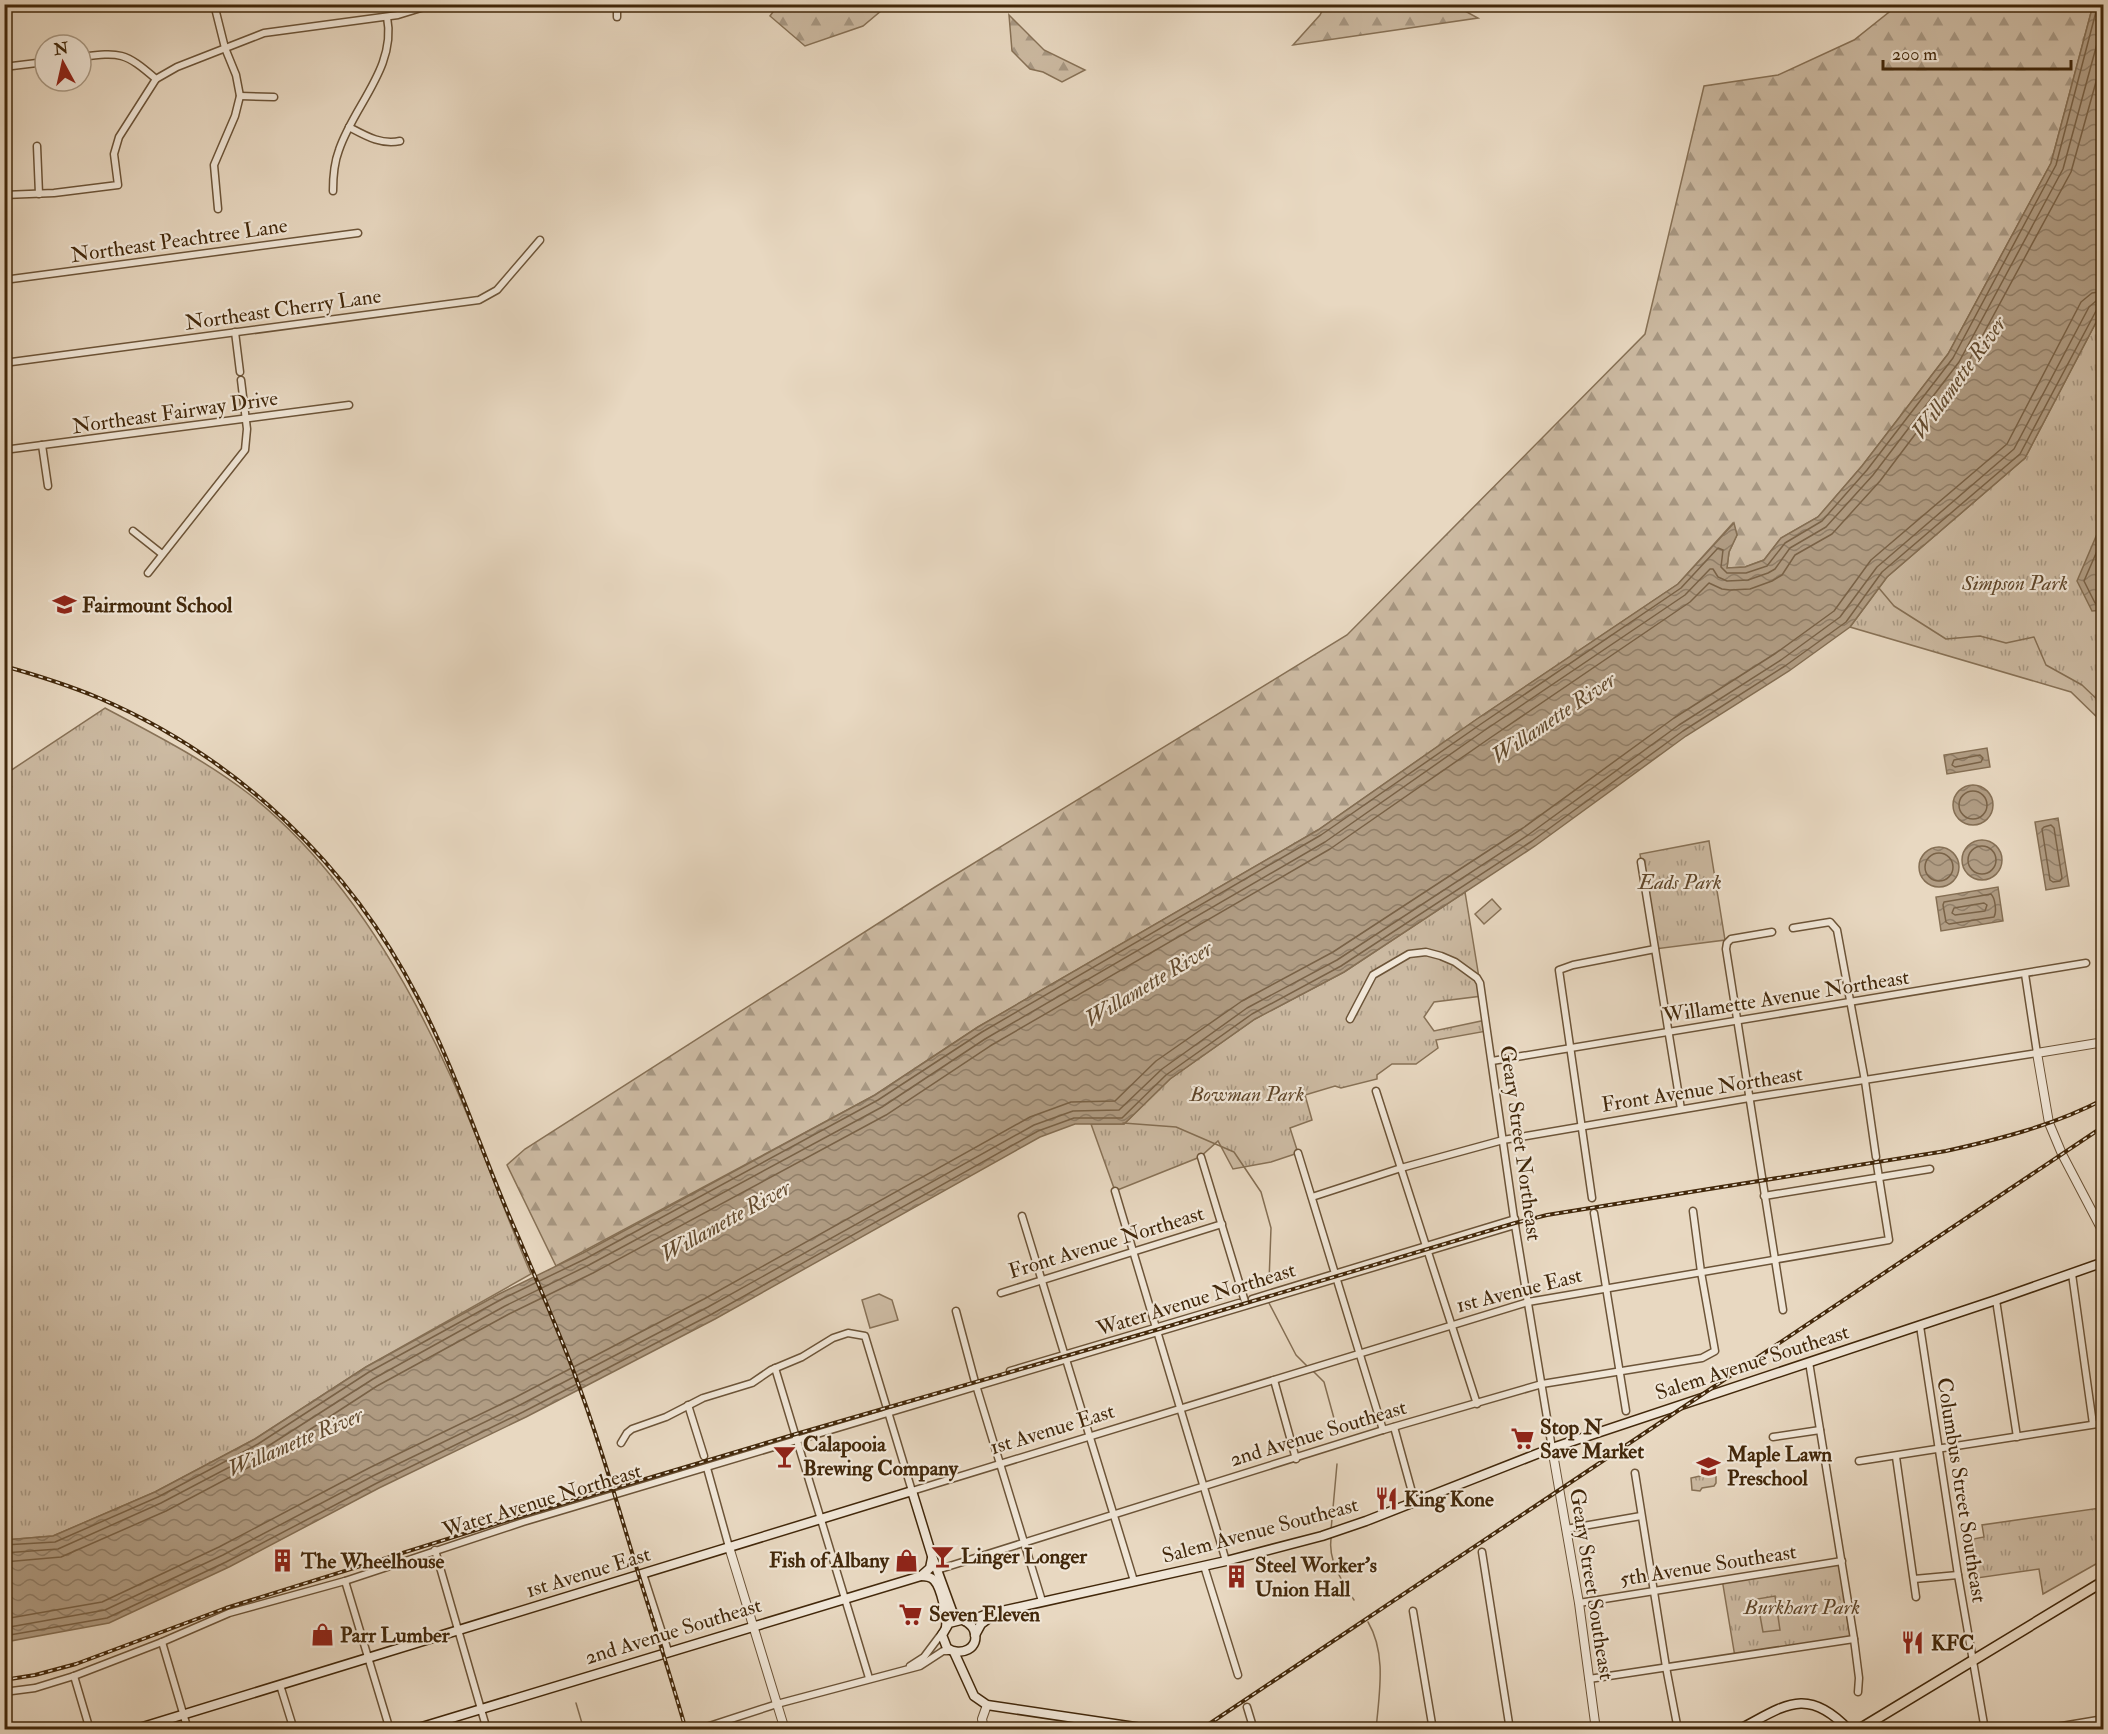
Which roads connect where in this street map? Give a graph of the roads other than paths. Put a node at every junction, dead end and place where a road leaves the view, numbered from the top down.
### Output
1 (214, 4) edge
2 (434, 4) edge
3 (617, 4) edge
4 (387, 16) junction
5 (617, 17) dead end
6 (225, 48) junction
7 (93, 56) edge
8 (33, 63) edge
9 (4, 67) edge
10 (156, 79) junction
11 (240, 96) junction
12 (274, 97) dead end
13 (350, 127) junction
14 (400, 141) dead end
15 (37, 146) dead end
16 (333, 191) dead end
17 (39, 194) junction
18 (4, 195) edge
19 (218, 209) dead end
20 (358, 233) dead end
21 (540, 240) dead end
22 (4, 280) edge
23 (235, 332) junction
24 (4, 363) edge
25 (349, 405) dead end
26 (246, 419) junction
27 (42, 446) junction
28 (4, 450) edge
29 (48, 486) dead end
30 (133, 531) dead end
31 (162, 554) junction
32 (148, 573) dead end
33 (1641, 862) dead end
34 (1794, 928) dead end
35 (1772, 932) dead end
36 (1655, 949) junction
37 (2086, 963) dead end
38 (2025, 974) junction
39 (1850, 1002) junction
40 (1350, 1019) dead end
41 (1736, 1020) junction
42 (1669, 1032) junction
43 (2103, 1042) edge
44 (1570, 1048) junction
45 (2037, 1053) junction
46 (1492, 1061) junction
47 (1865, 1081) junction
48 (1376, 1091) dead end
49 (1749, 1098) junction
50 (1681, 1109) junction
51 (1582, 1127) junction
52 (1503, 1140) junction
53 (1298, 1153) dead end
54 (1200, 1157) dead end
55 (1401, 1168) junction
56 (1930, 1169) dead end
57 (1879, 1177) junction
58 (1114, 1191) dead end
59 (1764, 1196) junction
60 (1312, 1197) junction
61 (1592, 1198) dead end
62 (1693, 1211) dead end
63 (1594, 1213) dead end
64 (1022, 1216) dead end
65 (1515, 1222) junction
66 (1222, 1224) junction
67 (2103, 1234) edge
68 (1426, 1249) junction
69 (1132, 1252) junction
70 (1774, 1259) junction
71 (2103, 1262) edge
72 (1701, 1272) junction
73 (2072, 1274) junction
74 (1337, 1276) junction
75 (1042, 1281) junction
76 (1606, 1288) junction
77 (1001, 1293) dead end
78 (1996, 1300) junction
79 (1528, 1302) junction
80 (1245, 1303) junction
81 (1783, 1310) dead end
82 (956, 1311) dead end
83 (1451, 1325) junction
84 (1920, 1326) junction
85 (1156, 1331) junction
86 (1360, 1353) junction
87 (1066, 1357) junction
88 (1809, 1362) junction
89 (775, 1368) junction
90 (1618, 1371) junction
91 (1274, 1380) junction
92 (976, 1383) junction
93 (1542, 1384) junction
94 (1477, 1404) junction
95 (688, 1405) junction
96 (1180, 1408) junction
97 (1626, 1411) dead end
98 (887, 1412) junction
99 (2103, 1423) edge
100 (2093, 1424) junction
101 (1394, 1427) junction
102 (1383, 1430) junction
103 (1820, 1430) junction
104 (1090, 1436) junction
105 (1773, 1437) dead end
106 (2017, 1437) junction
107 (798, 1440) junction
108 (621, 1443) dead end
109 (1552, 1448) junction
110 (1939, 1449) junction
111 (704, 1456) dead end
112 (1896, 1457) junction
113 (1296, 1459) junction
114 (1859, 1461) dead end
115 (1000, 1464) junction
116 (707, 1468) junction
117 (1635, 1473) dead end
118 (1203, 1488) junction
119 (912, 1491) junction
120 (1415, 1503) junction
121 (1114, 1515) junction
122 (1641, 1516) junction
123 (820, 1519) junction
124 (1566, 1529) junction
125 (1024, 1543) junction
126 (729, 1547) junction
127 (435, 1550) junction
128 (1482, 1552) dead end
129 (932, 1556) junction
130 (1226, 1561) junction
131 (1842, 1561) junction
132 (1204, 1566) junction
133 (937, 1570) junction
134 (643, 1574) junction
135 (1958, 1575) junction
136 (921, 1576) junction
137 (1914, 1579) junction
138 (345, 1581) junction
139 (1134, 1581) junction
140 (2103, 1581) edge
141 (1654, 1591) junction
142 (1916, 1597) dead end
143 (845, 1598) junction
144 (1042, 1601) junction
145 (1579, 1603) junction
146 (1413, 1611) dead end
147 (997, 1612) junction
148 (963, 1621) junction
149 (753, 1626) junction
150 (944, 1629) junction
151 (457, 1630) junction
152 (975, 1635) junction
153 (1854, 1639) junction
154 (162, 1642) junction
155 (970, 1649) junction
156 (668, 1651) junction
157 (952, 1652) junction
158 (370, 1658) junction
159 (1974, 1659) junction
160 (1666, 1667) junction
161 (905, 1669) junction
162 (1238, 1675) dead end
163 (74, 1676) junction
164 (869, 1678) junction
165 (968, 1679) junction
166 (1589, 1679) junction
167 (280, 1685) junction
168 (4, 1692) edge
169 (1858, 1692) dead end
170 (777, 1704) junction
171 (987, 1705) junction
172 (1247, 1707) dead end
173 (481, 1708) junction
174 (183, 1714) junction
175 (2103, 1719) edge
176 (2062, 1727) edge
177 (90, 1730) edge
178 (134, 1730) edge
179 (188, 1730) edge
180 (294, 1730) edge
181 (390, 1730) edge
182 (412, 1730) edge
183 (487, 1730) edge
184 (697, 1730) edge
185 (785, 1730) edge
186 (984, 1730) edge
187 (1155, 1730) edge
188 (1254, 1730) edge
189 (1433, 1730) edge
190 (1510, 1730) edge
191 (1596, 1730) edge
192 (1678, 1730) edge
193 (1738, 1730) edge
194 (1849, 1730) edge
195 (1858, 1730) edge
196 (1985, 1730) edge
197 (2038, 1730) edge

1 - 6 street
2 - 4 street
3 - 5 street
4 - 6 street
4 - 13 street
6 - 10 street
6 - 11 street
7 - 10 street
8 - 9 street
10 - 17 street
11 - 12 street
11 - 19 street
13 - 14 street
13 - 16 street
15 - 17 street
17 - 18 street
20 - 22 street, Northeast Peachtree Lane
21 - 23 street, Northeast Cherry Lane
23 - 24 street, Northeast Cherry Lane
23 - 26 street
25 - 26 street, Northeast Fairway Drive
26 - 27 street, Northeast Fairway Drive
26 - 31 street
27 - 28 street, Northeast Fairway Drive
27 - 29 street
30 - 31 street
31 - 32 street
33 - 36 street
34 - 39 street
35 - 41 street
36 - 42 street
36 - 44 street
37 - 38 street, Willamette Avenue Northeast
38 - 39 street, Willamette Avenue Northeast
38 - 45 street
39 - 41 street, Willamette Avenue Northeast
39 - 47 street
40 - 46 street, Geary Street Northeast
41 - 42 street, Willamette Avenue Northeast
41 - 49 street
42 - 44 street, Willamette Avenue Northeast
42 - 50 street
43 - 45 street, Front Avenue Northeast
44 - 46 street, Willamette Avenue Northeast
44 - 51 street
45 - 47 street, Front Avenue Northeast
45 - 67 street
46 - 52 street, Geary Street Northeast
47 - 49 street, Front Avenue Northeast
47 - 57 street
48 - 55 street
49 - 50 street, Front Avenue Northeast
49 - 59 street
50 - 51 street, Front Avenue Northeast
51 - 52 street, Front Avenue Northeast
51 - 61 street
52 - 55 street, Front Avenue Northeast
52 - 65 street, Geary Street Northeast
53 - 60 street
54 - 66 street
55 - 60 street, Front Avenue Northeast
55 - 68 street
56 - 57 street
57 - 59 street
57 - 70 street, 1st Avenue East
58 - 69 street
59 - 70 street
60 - 74 street
62 - 72 street
63 - 76 street
64 - 75 street
65 - 68 street, Water Avenue Northeast
65 - 79 street, Geary Street Northeast
66 - 69 street, Front Avenue Northeast
66 - 80 street
68 - 74 street, Water Avenue Northeast
68 - 83 street
69 - 75 street, Front Avenue Northeast
69 - 85 street
70 - 72 street, 1st Avenue East
70 - 81 street
71 - 73 main road, Salem Avenue Southeast
72 - 76 street, 1st Avenue East
72 - 90 street, 2nd Avenue Southeast
73 - 78 main road, Salem Avenue Southeast
73 - 100 street
74 - 80 street, Water Avenue Northeast
74 - 86 street
75 - 77 street, Front Avenue Northeast
75 - 87 street
76 - 79 street, 1st Avenue East
76 - 90 street
78 - 84 main road, Salem Avenue Southeast
78 - 106 street
79 - 83 street, 1st Avenue East
79 - 93 street, Geary Street Southeast
80 - 85 street, Water Avenue Northeast
82 - 92 street
83 - 86 street, 1st Avenue East
83 - 94 street
84 - 88 main road, Salem Avenue Southeast
84 - 110 street, Columbus Street Southeast
85 - 87 street, Water Avenue Northeast
85 - 96 street
86 - 91 street, 1st Avenue East
86 - 102 street
87 - 92 street, Water Avenue Northeast
87 - 104 street
88 - 103 street
88 - 109 main road, Salem Avenue Southeast
89 - 95 street
89 - 98 street
89 - 107 street
90 - 93 street, 2nd Avenue Southeast
90 - 97 street
91 - 96 street, 1st Avenue East
91 - 113 street
92 - 98 street, Water Avenue Northeast
92 - 115 street
93 - 94 street, 2nd Avenue Southeast
93 - 109 street, Geary Street Southeast
94 - 101 street, 2nd Avenue Southeast
95 - 108 street
95 - 111 street
96 - 104 street, 1st Avenue East
96 - 118 street
98 - 107 street, Water Avenue Northeast
98 - 119 street
99 - 100 street
100 - 106 street
101 - 102 street, 2nd Avenue Southeast
101 - 120 street
102 - 113 street, 2nd Avenue Southeast
103 - 105 street
103 - 131 street
104 - 115 street, 1st Avenue East
104 - 121 street
106 - 110 street
107 - 116 street, Water Avenue Northeast
107 - 123 street
109 - 120 main road, Salem Avenue Southeast
109 - 124 street, Geary Street Southeast
110 - 112 street
110 - 135 street, Columbus Street Southeast
112 - 114 street
112 - 137 street
113 - 118 street, 2nd Avenue Southeast
115 - 119 street, 1st Avenue East
115 - 125 street
116 - 126 street
116 - 127 street, Water Avenue Northeast
117 - 122 street
118 - 121 street, 2nd Avenue Southeast
118 - 130 street
119 - 123 main road, 1st Avenue East
119 - 129 main road
120 - 130 main road, Salem Avenue Southeast
121 - 125 street, 2nd Avenue Southeast
121 - 139 street
122 - 124 street
122 - 141 street
123 - 126 main road, 1st Avenue East
123 - 143 street
124 - 145 street, Geary Street Southeast
125 - 133 street, 2nd Avenue Southeast
125 - 144 street
126 - 134 main road, 1st Avenue East
126 - 149 street
127 - 138 street, Water Avenue Northeast
127 - 151 street
128 - 190 street
129 - 133 main road
129 - 136 main road
130 - 132 main road, Salem Avenue Southeast
131 - 141 street, 5th Avenue Southeast
131 - 153 street
132 - 139 main road, Salem Avenue Southeast
132 - 162 street
133 - 148 main road
134 - 151 main road, 1st Avenue East
134 - 156 street
135 - 137 street
135 - 159 street, Columbus Street Southeast
136 - 143 main road, 2nd Avenue Southeast
136 - 150 main road
137 - 142 street
138 - 154 street, Water Avenue Northeast
138 - 158 street
139 - 144 main road, Salem Avenue Southeast
140 - 159 highway
141 - 145 street, 5th Avenue Southeast
141 - 160 street
143 - 149 main road, 2nd Avenue Southeast
143 - 164 street
144 - 147 main road, Salem Avenue Southeast
145 - 166 street, Geary Street Southeast
146 - 189 street
147 - 148 main road, Salem Avenue Southeast
147 - 152 main road
148 - 150 main road
148 - 152 main road
149 - 156 main road, 2nd Avenue Southeast
149 - 170 street
150 - 157 main road
150 - 161 street
151 - 158 main road, 1st Avenue East
151 - 173 street
152 - 155 main road
153 - 160 street
153 - 169 street
154 - 163 street, Water Avenue Northeast
154 - 174 street
155 - 157 main road
155 - 165 main road
156 - 173 main road, 2nd Avenue Southeast
157 - 161 street
157 - 165 main road
158 - 167 main road, 1st Avenue East
158 - 181 street
159 - 195 highway
159 - 196 street, Columbus Street Southeast
160 - 166 street
160 - 192 street
161 - 164 street
163 - 168 street, Water Avenue Northeast
163 - 177 street
164 - 170 street
165 - 171 main road
166 - 191 street, Geary Street Southeast
167 - 174 main road, 1st Avenue East
167 - 180 street
170 - 184 street
170 - 185 street
171 - 186 street
171 - 187 main road
172 - 188 street
173 - 182 main road, 2nd Avenue Southeast
173 - 183 street
174 - 178 main road, 1st Avenue East
174 - 179 street
175 - 176 street
176 - 197 street
193 - 194 main road

